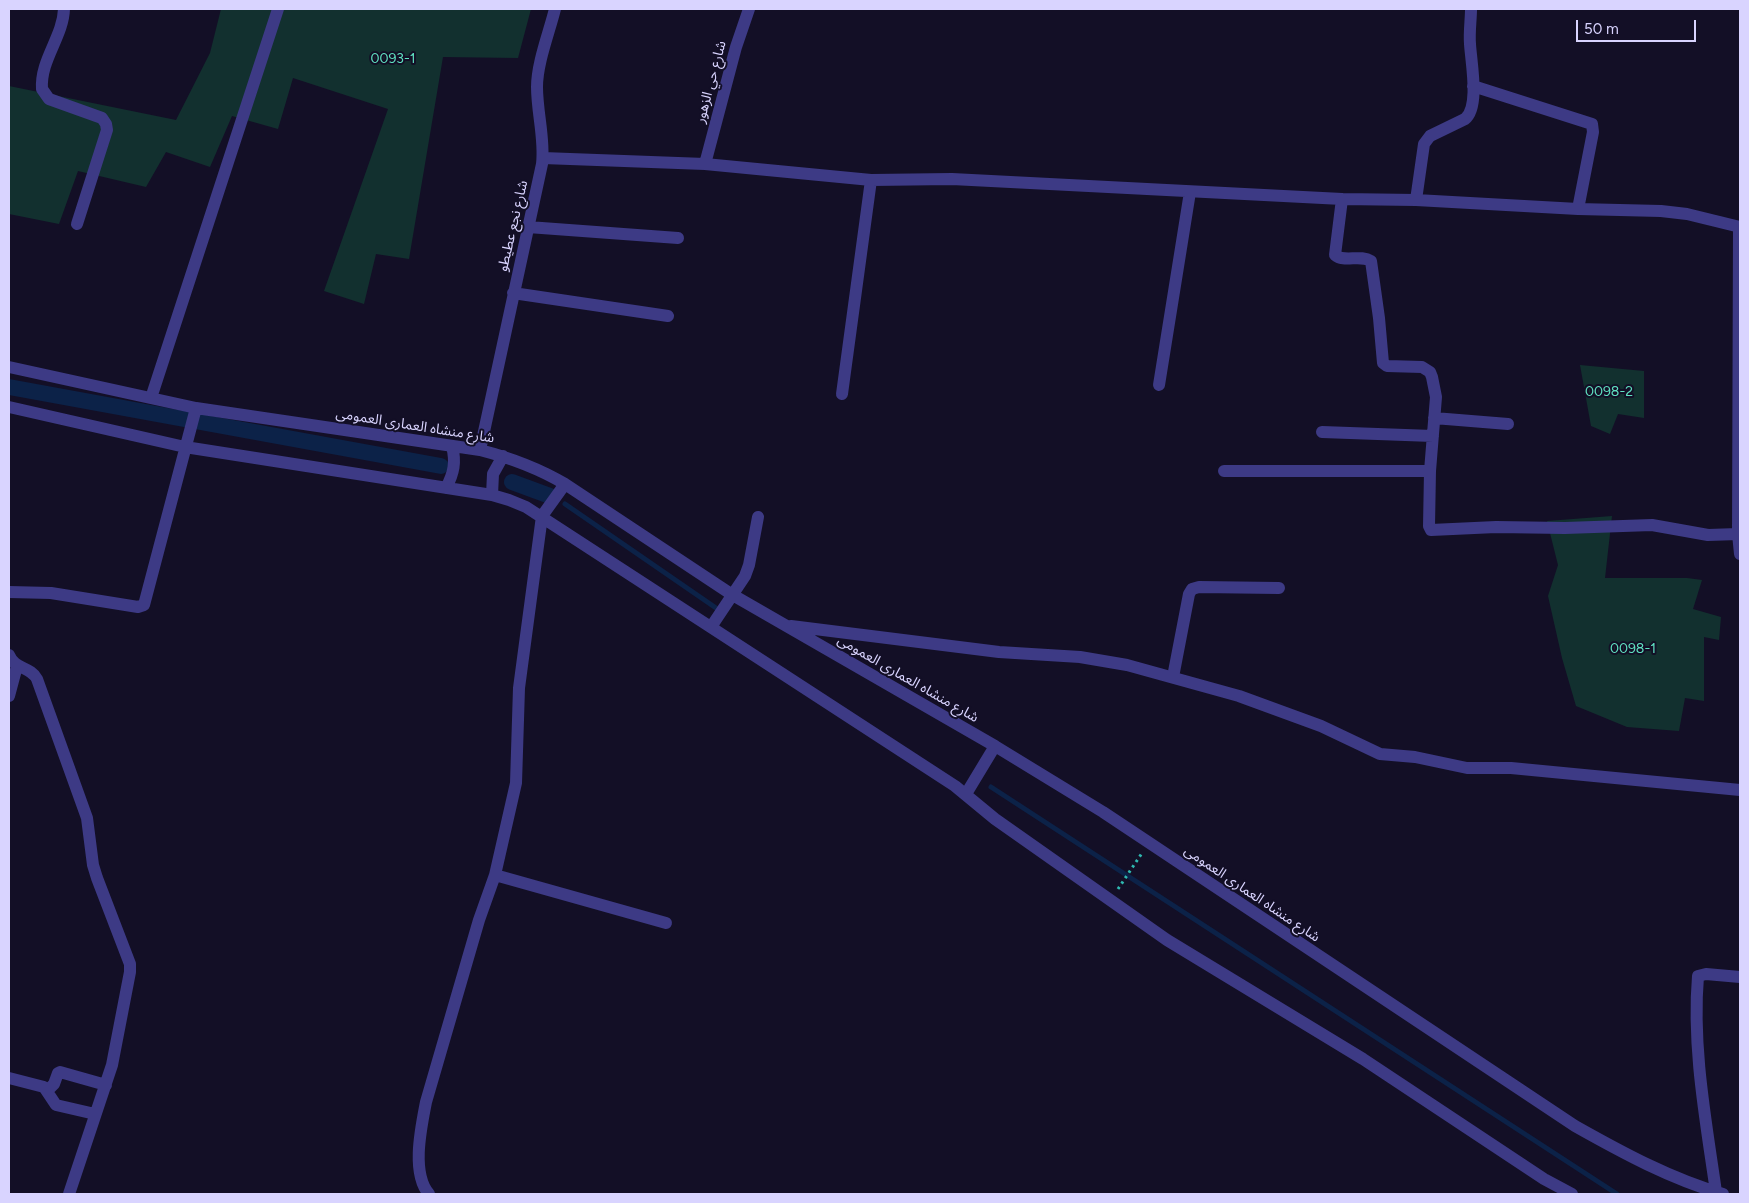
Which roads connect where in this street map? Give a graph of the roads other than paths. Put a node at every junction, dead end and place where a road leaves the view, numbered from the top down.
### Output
1 (64, 9) edge
2 (278, 9) edge
3 (555, 9) edge
4 (749, 9) edge
5 (1471, 9) edge
6 (1473, 86) junction
7 (543, 158) junction
8 (705, 164) junction
9 (871, 180) junction
10 (1190, 192) junction
11 (1342, 199) junction
12 (1416, 200) junction
13 (1578, 209) junction
14 (77, 224) dead end
15 (528, 227) junction
16 (1740, 227) edge
17 (678, 238) dead end
18 (513, 292) junction
19 (668, 316) dead end
20 (9, 367) edge
21 (1159, 384) dead end
22 (842, 394) dead end
23 (150, 398) junction
24 (9, 407) edge
25 (196, 408) junction
26 (1434, 418) junction
27 (1508, 424) dead end
28 (1322, 432) dead end
29 (1433, 436) junction
30 (452, 446) junction
31 (185, 447) junction
32 (480, 450) junction
33 (503, 456) junction
34 (1224, 471) dead end
35 (1430, 471) junction
36 (565, 484) junction
37 (446, 488) junction
38 (492, 495) junction
39 (542, 516) junction
40 (758, 517) dead end
41 (1738, 534) junction
42 (1740, 554) edge
43 (1279, 588) dead end
44 (9, 592) edge
45 (731, 594) junction
46 (785, 625) junction
47 (711, 627) junction
48 (9, 655) edge
49 (17, 666) junction
50 (1173, 677) junction
51 (9, 696) edge
52 (995, 746) junction
53 (1740, 790) edge
54 (966, 794) junction
55 (495, 875) junction
56 (666, 923) dead end
57 (1740, 977) edge
58 (9, 1078) edge
59 (106, 1085) junction
60 (47, 1091) junction
61 (96, 1114) junction
62 (1720, 1193) edge
63 (69, 1194) edge
64 (430, 1194) edge
65 (1572, 1194) edge

1 - 14 street
2 - 23 street
3 - 7 street, شارع نجع عطيطو
4 - 8 street, شارع حي الزهور
5 - 6 street
6 - 12 street
6 - 13 street
7 - 8 street
7 - 15 street, شارع نجع عطيطو
8 - 9 street
9 - 10 street
9 - 22 street
10 - 11 street
10 - 21 street
11 - 12 street
11 - 26 street
12 - 13 street
13 - 16 street
15 - 17 street
15 - 18 street, شارع نجع عطيطو
16 - 41 street
18 - 19 street
18 - 32 street, شارع نجع عطيطو
20 - 23 street, شارع منشاه العمارى العمومى
23 - 25 street, شارع منشاه العمارى العمومى
24 - 31 street
25 - 30 street, شارع منشاه العمارى العمومى
25 - 31 street
26 - 27 street
26 - 29 street
28 - 29 street
29 - 35 street
30 - 32 street, شارع منشاه العمارى العمومى
30 - 37 street
31 - 37 street
31 - 44 street
32 - 33 street, شارع منشاه العمارى العمومى
33 - 36 street, شارع منشاه العمارى العمومى
33 - 38 street
34 - 35 street
35 - 41 street
36 - 39 street
36 - 45 street, شارع منشاه العمارى العمومى
37 - 38 street
38 - 39 street
39 - 47 street
39 - 55 street
40 - 45 street
41 - 42 street
43 - 50 street
45 - 46 street, شارع منشاه العمارى العمومى
45 - 47 street
46 - 50 street
46 - 52 street, شارع منشاه العمارى العمومى
47 - 54 street
48 - 49 street
49 - 51 street
49 - 59 street
50 - 53 street
52 - 54 street
52 - 62 street, شارع منشاه العمارى العمومى
54 - 65 street
55 - 56 street
55 - 64 street
57 - 62 street
58 - 60 street
59 - 60 street
59 - 61 street
60 - 61 street
61 - 63 street

